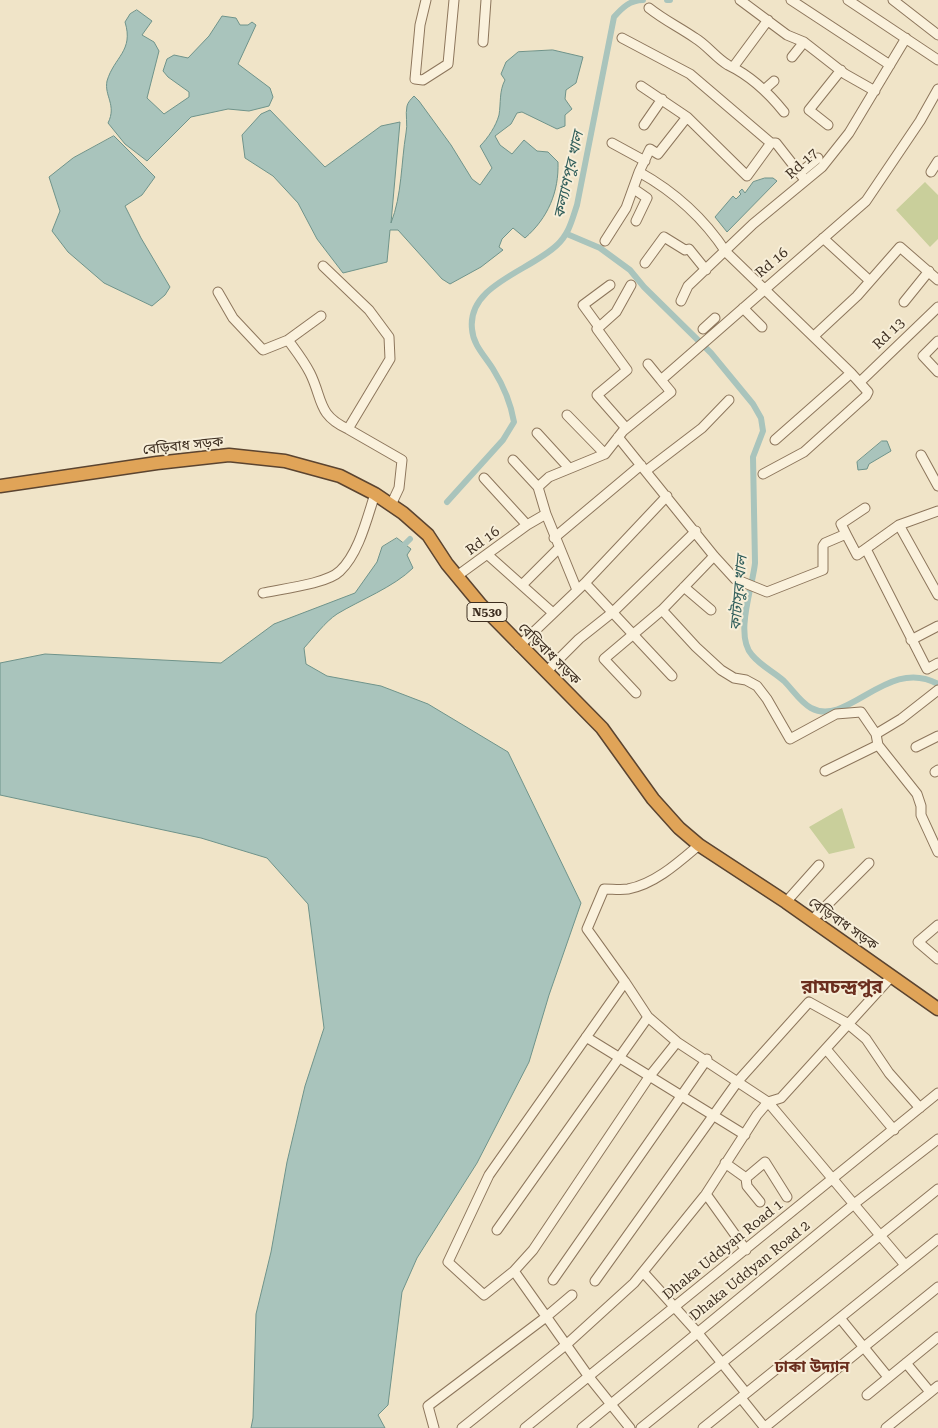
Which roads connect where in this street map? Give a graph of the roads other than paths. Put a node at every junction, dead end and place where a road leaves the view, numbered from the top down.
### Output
1 (426, 0) edge
2 (454, 0) edge
3 (486, 0) edge
4 (740, 0) edge
5 (791, 0) edge
6 (893, 0) edge
7 (853, 1) edge
8 (649, 8) dead end
9 (768, 20) junction
10 (938, 35) edge
11 (622, 38) dead end
12 (906, 38) junction
13 (484, 42) dead end
14 (804, 42) junction
15 (792, 57) dead end
16 (938, 60) edge
17 (734, 66) junction
18 (890, 66) junction
19 (841, 70) junction
20 (774, 81) dead end
21 (641, 86) dead end
22 (765, 89) junction
23 (938, 89) edge
24 (875, 91) junction
25 (662, 99) junction
26 (784, 112) dead end
27 (687, 117) junction
28 (644, 125) dead end
29 (828, 125) dead end
30 (612, 142) dead end
31 (772, 144) junction
32 (818, 158) dead end
33 (645, 161) junction
34 (938, 161) edge
35 (639, 172) junction
36 (931, 172) dead end
37 (803, 176) junction
38 (634, 189) junction
39 (636, 220) dead end
40 (823, 238) junction
41 (605, 241) dead end
42 (726, 252) junction
43 (645, 263) dead end
44 (323, 266) dead end
45 (706, 270) junction
46 (929, 271) junction
47 (938, 280) edge
48 (870, 281) junction
49 (610, 285) dead end
50 (630, 285) dead end
51 (763, 289) junction
52 (218, 292) dead end
53 (681, 301) dead end
54 (904, 302) dead end
55 (938, 307) edge
56 (743, 308) junction
57 (320, 316) dead end
58 (715, 318) dead end
59 (599, 327) junction
60 (762, 327) dead end
61 (703, 329) dead end
62 (814, 336) junction
63 (288, 340) junction
64 (938, 341) edge
65 (648, 364) dead end
66 (938, 372) edge
67 (851, 373) junction
68 (661, 380) junction
69 (860, 382) junction
70 (729, 400) dead end
71 (567, 416) dead end
72 (626, 428) junction
73 (348, 429) junction
74 (537, 433) dead end
75 (618, 437) junction
76 (775, 440) dead end
77 (605, 454) junction
78 (921, 455) dead end
79 (513, 460) dead end
80 (644, 467) junction
81 (569, 468) junction
82 (762, 474) dead end
83 (484, 478) dead end
84 (0, 486) edge
85 (938, 486) edge
86 (538, 487) junction
87 (375, 494) junction
88 (667, 496) junction
89 (391, 505) junction
90 (865, 508) dead end
91 (938, 511) edge
92 (546, 514) junction
93 (527, 525) junction
94 (899, 525) junction
95 (696, 531) junction
96 (846, 534) junction
97 (554, 538) junction
98 (559, 548) junction
99 (866, 549) junction
100 (488, 555) junction
101 (714, 556) junction
102 (457, 576) junction
103 (522, 584) junction
104 (581, 586) junction
105 (684, 587) junction
106 (937, 592) edge
107 (263, 593) dead end
108 (662, 610) junction
109 (711, 610) dead end
110 (613, 612) junction
111 (553, 613) junction
112 (938, 626) edge
113 (634, 634) junction
114 (911, 640) junction
115 (519, 646) junction
116 (938, 663) edge
117 (546, 672) junction
118 (672, 676) dead end
119 (938, 690) edge
120 (636, 693) dead end
121 (876, 734) junction
122 (938, 736) edge
123 (878, 744) junction
124 (916, 746) dead end
125 (825, 772) dead end
126 (699, 846) junction
127 (938, 852) edge
128 (869, 863) dead end
129 (819, 866) dead end
130 (786, 902) junction
131 (812, 920) junction
132 (938, 925) edge
133 (938, 959) edge
134 (891, 977) junction
135 (625, 982) junction
136 (938, 1009) edge
137 (648, 1017) junction
138 (847, 1023) junction
139 (586, 1037) junction
140 (677, 1042) junction
141 (826, 1049) junction
142 (620, 1057) junction
143 (707, 1059) junction
144 (649, 1077) junction
145 (738, 1081) junction
146 (937, 1094) edge
147 (682, 1098) junction
148 (768, 1102) junction
149 (920, 1108) junction
150 (713, 1115) junction
151 (894, 1130) junction
152 (745, 1135) junction
153 (938, 1139) edge
154 (725, 1162) junction
155 (746, 1178) junction
156 (833, 1179) junction
157 (938, 1189) edge
158 (706, 1194) junction
159 (787, 1197) dead end
160 (760, 1202) dead end
161 (854, 1204) junction
162 (497, 1230) dead end
163 (880, 1235) junction
164 (938, 1239) edge
165 (746, 1250) junction
166 (906, 1266) junction
167 (514, 1271) junction
168 (644, 1272) junction
169 (553, 1280) dead end
170 (595, 1281) dead end
171 (938, 1287) edge
172 (572, 1295) dead end
173 (675, 1306) junction
174 (546, 1318) junction
175 (840, 1318) junction
176 (697, 1332) junction
177 (938, 1336) edge
178 (567, 1344) junction
179 (864, 1347) junction
180 (722, 1363) junction
181 (906, 1363) junction
182 (589, 1377) junction
183 (888, 1377) junction
184 (938, 1386) edge
185 (930, 1392) junction
186 (866, 1395) dead end
187 (744, 1396) junction
188 (611, 1405) junction
189 (434, 1428) edge
190 (462, 1428) edge
191 (524, 1428) edge
192 (582, 1428) edge
193 (630, 1428) edge
194 (641, 1428) edge
195 (703, 1428) edge
196 (764, 1428) edge
197 (886, 1428) edge

1 - 2 street
3 - 13 street
4 - 9 street
5 - 18 street
6 - 10 street
7 - 12 street
8 - 17 street
9 - 14 street
9 - 17 street
11 - 31 street
12 - 16 street
12 - 18 street, Rd 17
14 - 15 street
14 - 19 street
17 - 22 street
18 - 24 street, Rd 17
19 - 24 street
19 - 29 street
20 - 22 street
21 - 25 street
22 - 26 street
23 - 40 street, Rd 16
24 - 37 street, Rd 17
25 - 27 street
25 - 28 street
27 - 31 street
27 - 33 street
30 - 33 street
31 - 37 street
32 - 37 street
33 - 35 street
34 - 36 street
35 - 38 street
35 - 42 street
37 - 42 street, Rd 17
38 - 39 street
38 - 41 street
40 - 48 street
40 - 51 street, Rd 16
42 - 45 street, Rd 17
42 - 51 street
43 - 45 street
44 - 73 street
45 - 53 street, Rd 17
46 - 47 street
46 - 48 street
46 - 54 street
48 - 62 street
49 - 59 street
50 - 59 street
51 - 56 street, Rd 16
51 - 62 street
52 - 63 street
55 - 69 street, Rd 13
56 - 60 street
56 - 68 street, Rd 16
57 - 63 street
58 - 61 street
59 - 72 street
62 - 67 street
63 - 73 street
64 - 66 street
65 - 68 street
67 - 69 street
67 - 76 street
68 - 72 street
69 - 82 street
70 - 80 street
71 - 77 street
72 - 75 street
73 - 89 street
74 - 81 street
75 - 77 street
75 - 80 street
77 - 81 street
78 - 85 street
79 - 86 street
80 - 88 street
80 - 97 street
81 - 86 street
83 - 93 street
84 - 87 highway, বেড়িবাধ সড়ক / N530
86 - 92 street
87 - 89 highway, বেড়িবাধ সড়ক / N530
87 - 107 street
88 - 95 street
88 - 104 street
89 - 102 highway, বেড়িবাধ সড়ক / N530
90 - 96 street
91 - 94 street
92 - 93 street, Rd 16
92 - 97 street
93 - 100 street, Rd 16
94 - 99 street
94 - 106 street
95 - 101 street
95 - 110 street
96 - 99 street
96 - 101 street
97 - 98 street
98 - 103 street
98 - 104 street
99 - 114 street
100 - 102 street, Rd 16
100 - 103 street
101 - 105 street
102 - 115 highway, বেড়িবাধ সড়ক / N530
103 - 111 street
104 - 110 street
104 - 111 street
105 - 108 street
105 - 109 street
108 - 113 street
108 - 121 street
110 - 113 street
110 - 117 street
111 - 115 street
112 - 114 street
113 - 118 street
113 - 120 street
114 - 116 street
115 - 117 highway, বেড়িবাধ সড়ক / N530
117 - 126 highway, বেড়িবাধ সড়ক / N530
119 - 121 street
121 - 123 street
122 - 124 street
123 - 125 street
123 - 127 street
126 - 130 highway, বেড়িবাধ সড়ক / N530
126 - 135 street
128 - 131 street
129 - 130 street
130 - 131 highway, বেড়িবাধ সড়ক / N530
131 - 134 highway, বেড়িবাধ সড়ক / N530
132 - 133 street
134 - 136 highway, বেড়িবাধ সড়ক / N530
134 - 138 street
135 - 137 street
135 - 139 street
137 - 140 street
137 - 142 street
138 - 141 street
138 - 145 street
138 - 149 street
139 - 142 street
139 - 167 street
140 - 143 street
140 - 144 street
141 - 148 street
141 - 151 street
142 - 144 street
142 - 162 street
143 - 145 street
143 - 147 street
144 - 147 street
144 - 167 street
145 - 148 street
145 - 150 street
146 - 149 street, Dhaka Uddyan Road 1
147 - 150 street
147 - 169 street
148 - 152 street
148 - 156 street
149 - 151 street, Dhaka Uddyan Road 1
150 - 152 street
150 - 170 street
151 - 156 street, Dhaka Uddyan Road 1
152 - 154 street
153 - 161 street, Dhaka Uddyan Road 2
154 - 155 street
154 - 158 street
155 - 159 street
155 - 160 street
156 - 161 street
156 - 165 street, Dhaka Uddyan Road 1
157 - 163 street
158 - 165 street
158 - 168 street
161 - 163 street
161 - 176 street, Dhaka Uddyan Road 2
163 - 166 street
163 - 180 street
164 - 166 street
165 - 173 street, Dhaka Uddyan Road 1
166 - 175 street
167 - 174 street
168 - 173 street
168 - 178 street
171 - 179 street
172 - 174 street
173 - 176 street
173 - 182 street, Dhaka Uddyan Road 1
174 - 178 street
174 - 189 street
175 - 179 street
175 - 187 street
176 - 180 street
176 - 188 street, Dhaka Uddyan Road 2
177 - 181 street
178 - 182 street
178 - 190 street
179 - 183 street
179 - 196 street
180 - 187 street
180 - 194 street
181 - 183 street
181 - 185 street
182 - 188 street
182 - 191 street, Dhaka Uddyan Road 1
183 - 186 street
184 - 185 street
185 - 197 street
187 - 195 street
187 - 196 street
188 - 192 street, Dhaka Uddyan Road 2
188 - 193 street

